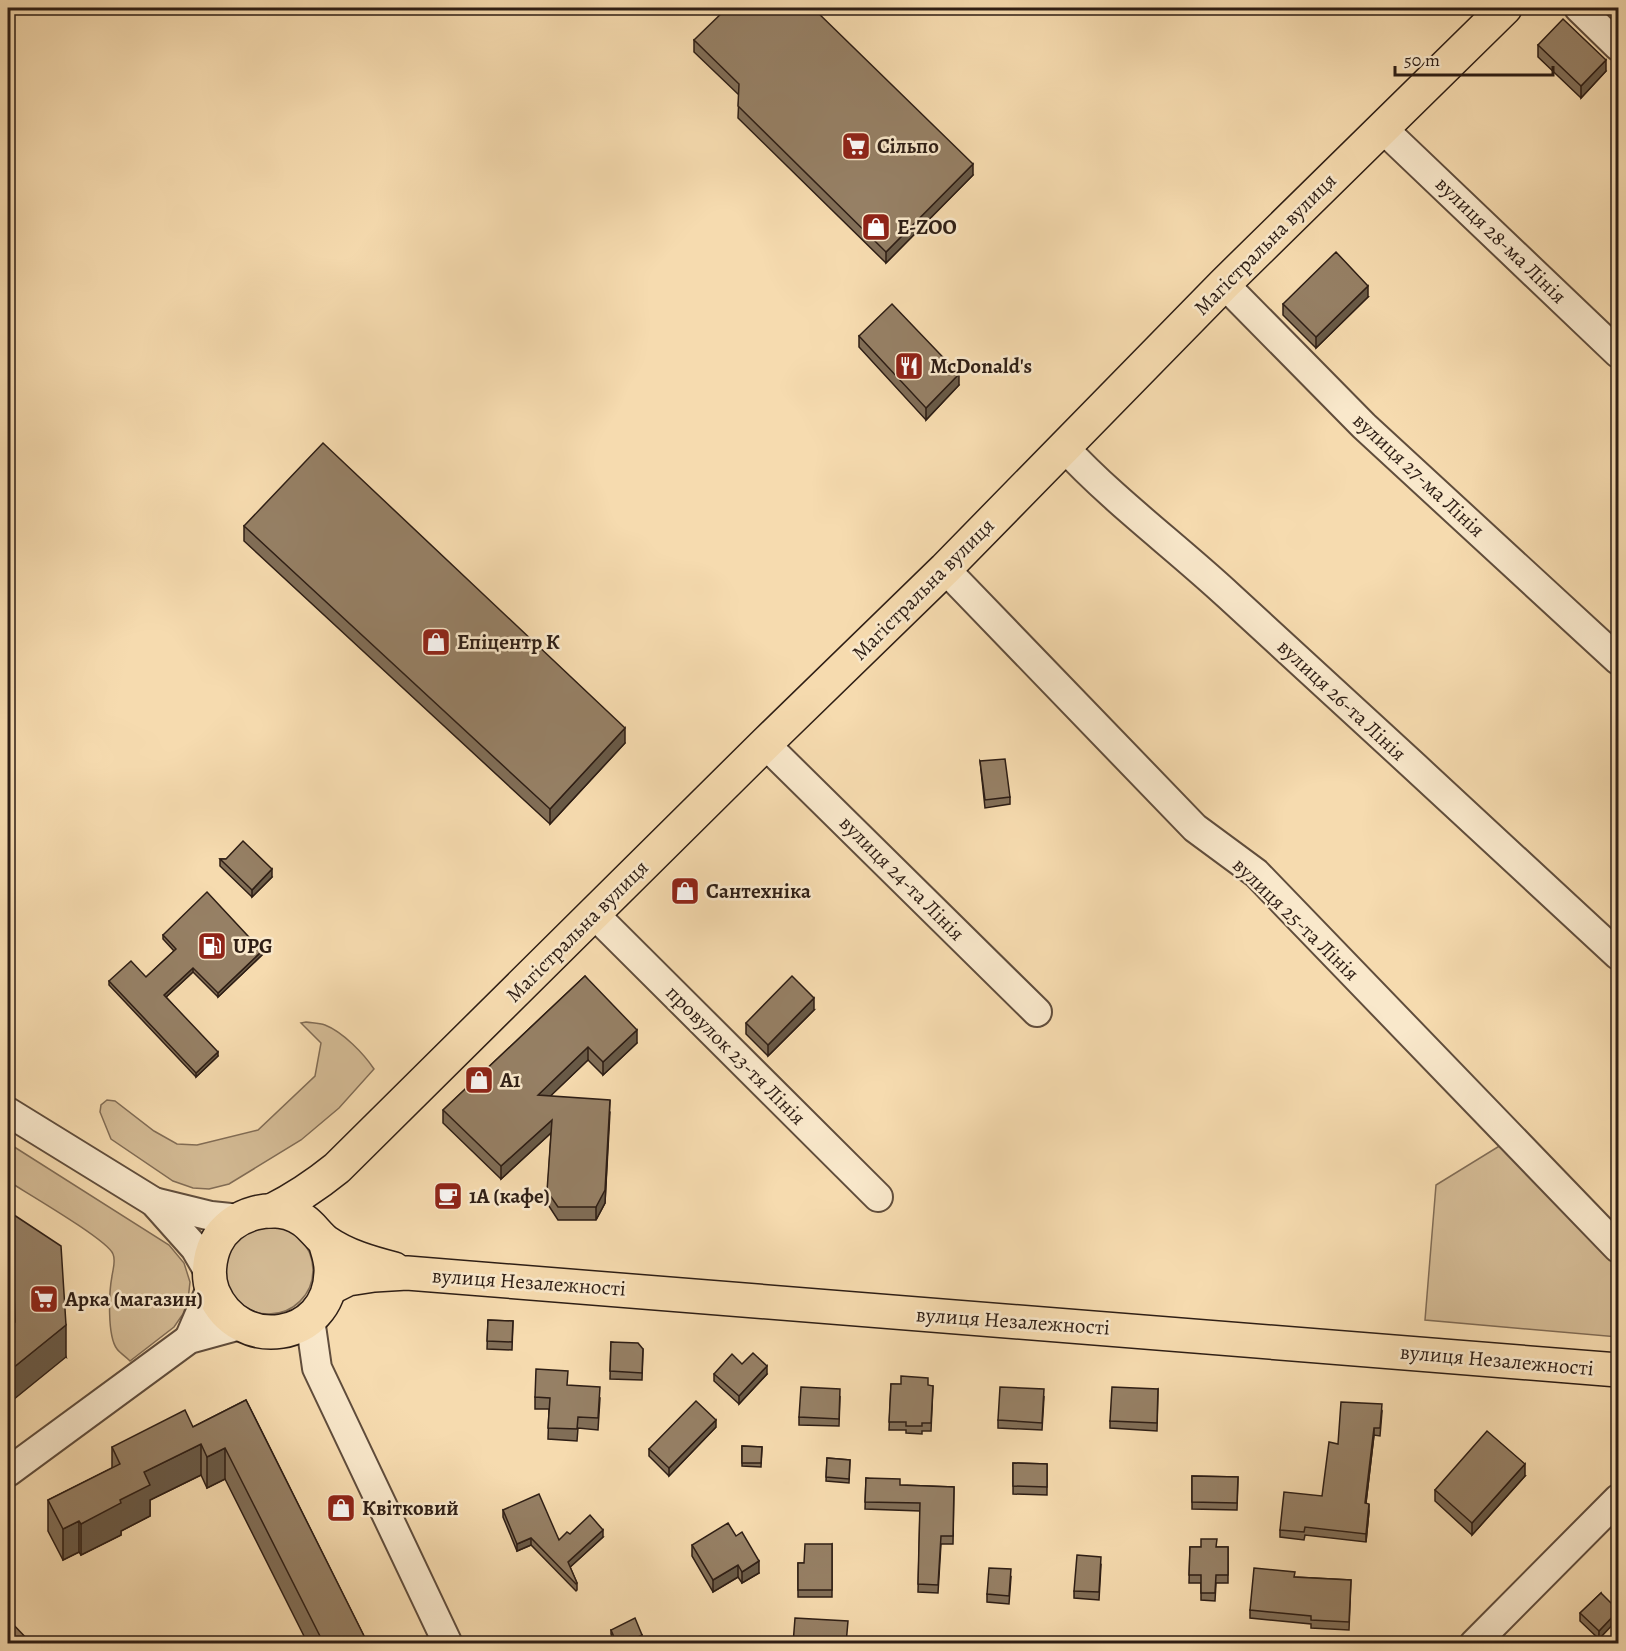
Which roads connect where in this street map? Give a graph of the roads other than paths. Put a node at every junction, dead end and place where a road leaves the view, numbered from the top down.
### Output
1 (1504, 8) edge
2 (1578, 8) edge
3 (1618, 46) edge
4 (1382, 128) junction
5 (1224, 284) junction
6 (1618, 353) edge
7 (1064, 447) junction
8 (945, 568) junction
9 (1618, 660) edge
10 (765, 744) junction
11 (594, 914) junction
12 (1618, 955) edge
13 (1037, 1012) dead end
14 (8, 1112) edge
15 (337, 1168) junction
16 (878, 1197) dead end
17 (154, 1202) junction
18 (255, 1215) junction
19 (322, 1238) junction
20 (1618, 1248) edge
21 (407, 1272) junction
22 (210, 1280) junction
23 (330, 1288) junction
24 (310, 1318) junction
25 (240, 1325) junction
26 (279, 1332) junction
27 (189, 1340) junction
28 (317, 1368) junction
29 (1618, 1370) edge
30 (8, 1472) edge
31 (1618, 1499) edge
32 (448, 1644) edge
33 (1474, 1644) edge

1 - 4 main road, Магістральна вулиця
2 - 3 street
4 - 5 main road, Магістральна вулиця
4 - 6 street, вулиця 28-ма Лінія
5 - 7 main road, Магістральна вулиця
5 - 9 street, вулиця 27-ма Лінія
7 - 8 main road, Магістральна вулиця
7 - 12 street, вулиця 26-та Лінія
8 - 10 main road, Магістральна вулиця
8 - 20 street, вулиця 25-та Лінія
10 - 11 main road, Магістральна вулиця
10 - 13 street, вулиця 24-та Лінія
11 - 15 main road, Магістральна вулиця
11 - 16 street, провулок 23-тя Лінія
14 - 17 street
15 - 18 main road, Магістральна вулиця
15 - 19 main road
17 - 18 street
17 - 22 street
18 - 19 main road
18 - 22 main road
19 - 21 main road
19 - 23 main road
21 - 23 main road
21 - 29 main road, вулиця Незалежності
22 - 25 main road
22 - 27 street
23 - 24 main road
24 - 26 main road
24 - 28 street
25 - 26 main road
25 - 27 street
26 - 28 street
27 - 30 street
28 - 32 street
31 - 33 street

